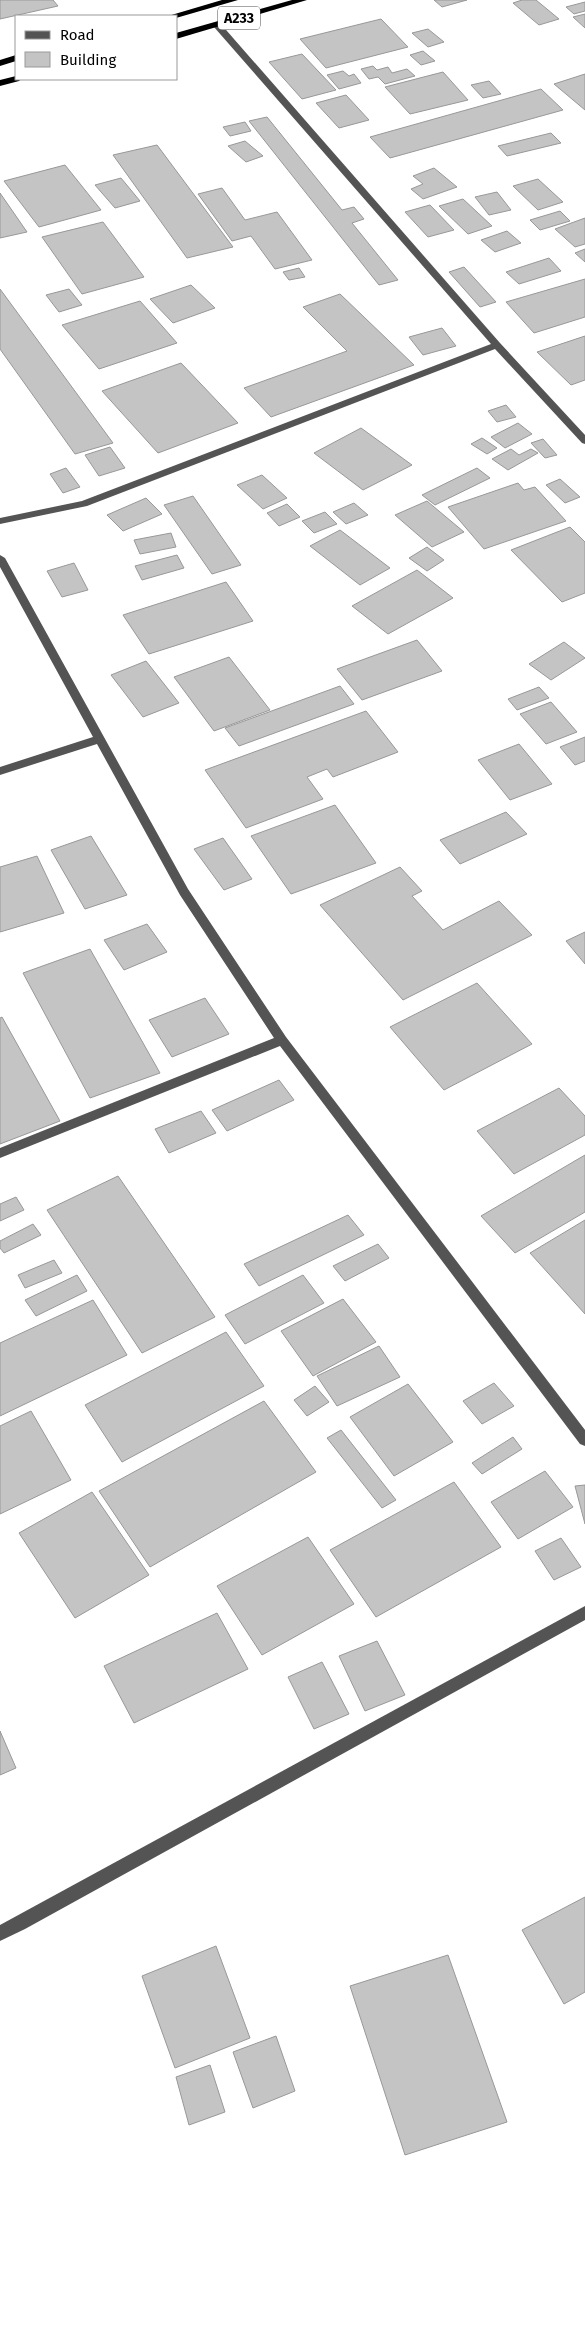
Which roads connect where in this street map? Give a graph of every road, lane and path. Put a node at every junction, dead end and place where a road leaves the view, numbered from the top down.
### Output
1 (233, 0) edge
2 (302, 0) edge
3 (177, 15) edge
4 (217, 25) junction
5 (178, 35) edge
6 (15, 58) edge
7 (0, 63) edge
8 (15, 79) edge
9 (0, 83) edge
10 (497, 345) junction
11 (585, 441) edge
12 (0, 521) edge
13 (0, 558) edge
14 (99, 739) junction
15 (0, 771) edge
16 (282, 1040) junction
17 (0, 1153) edge
18 (585, 1440) edge
19 (585, 1613) edge
20 (0, 1933) edge

1 - 3 highway, A233
2 - 4 highway, A233
4 - 5 highway, A233
4 - 10 street
6 - 7 highway
8 - 9 highway
10 - 11 street
10 - 12 street
13 - 14 street
14 - 15 street
14 - 16 street
16 - 17 street
16 - 18 street
19 - 20 street

